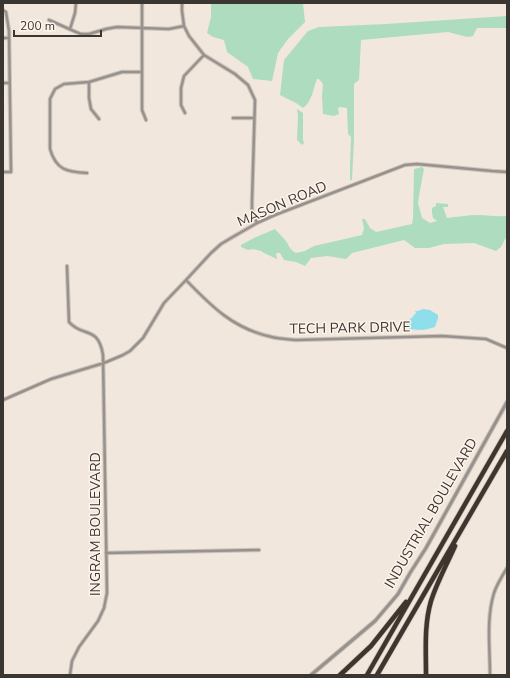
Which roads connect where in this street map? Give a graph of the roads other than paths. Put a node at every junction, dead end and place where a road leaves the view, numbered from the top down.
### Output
1 (76, 3) edge
2 (142, 3) edge
3 (182, 3) edge
4 (3, 10) edge
5 (49, 20) dead end
6 (184, 26) junction
7 (142, 28) junction
8 (70, 29) junction
9 (3, 38) edge
10 (8, 38) junction
11 (204, 55) junction
12 (142, 72) junction
13 (89, 82) junction
14 (3, 83) edge
15 (9, 83) junction
16 (184, 113) dead end
17 (233, 118) dead end
18 (254, 118) junction
19 (99, 119) dead end
20 (146, 120) dead end
21 (3, 172) edge
22 (507, 172) edge
23 (87, 173) dead end
24 (257, 223) junction
25 (67, 266) dead end
26 (186, 280) junction
27 (507, 348) edge
28 (104, 363) junction
29 (3, 400) edge
30 (507, 402) edge
31 (507, 431) edge
32 (507, 451) edge
33 (466, 521) junction
34 (259, 550) dead end
35 (106, 553) junction
36 (507, 568) edge
37 (417, 588) junction
38 (70, 675) edge
39 (311, 675) edge
40 (340, 675) edge
41 (367, 675) edge
42 (377, 675) edge
43 (426, 675) edge
44 (490, 675) edge

1 - 8 street
2 - 7 street
3 - 6 street
4 - 10 street
5 - 8 street
6 - 7 street
6 - 11 street
7 - 8 street
7 - 12 street
9 - 10 street
10 - 15 street
11 - 16 street
11 - 18 street
12 - 13 street
12 - 20 street
13 - 19 street
13 - 23 street
14 - 15 street
15 - 21 street
17 - 18 street
18 - 24 street
22 - 24 street, MASON ROAD
24 - 26 street, MASON ROAD
25 - 28 street, INGRAM BOULEVARD
26 - 27 street, TECH PARK DRIVE
26 - 28 street, MASON ROAD
28 - 29 street, MASON ROAD
28 - 35 street, INGRAM BOULEVARD
30 - 39 street, INDUSTRIAL BOULEVARD
31 - 37 highway
32 - 33 highway
33 - 42 highway
33 - 43 highway
34 - 35 street
35 - 38 street, INGRAM BOULEVARD
36 - 44 street
37 - 40 highway
37 - 41 highway

